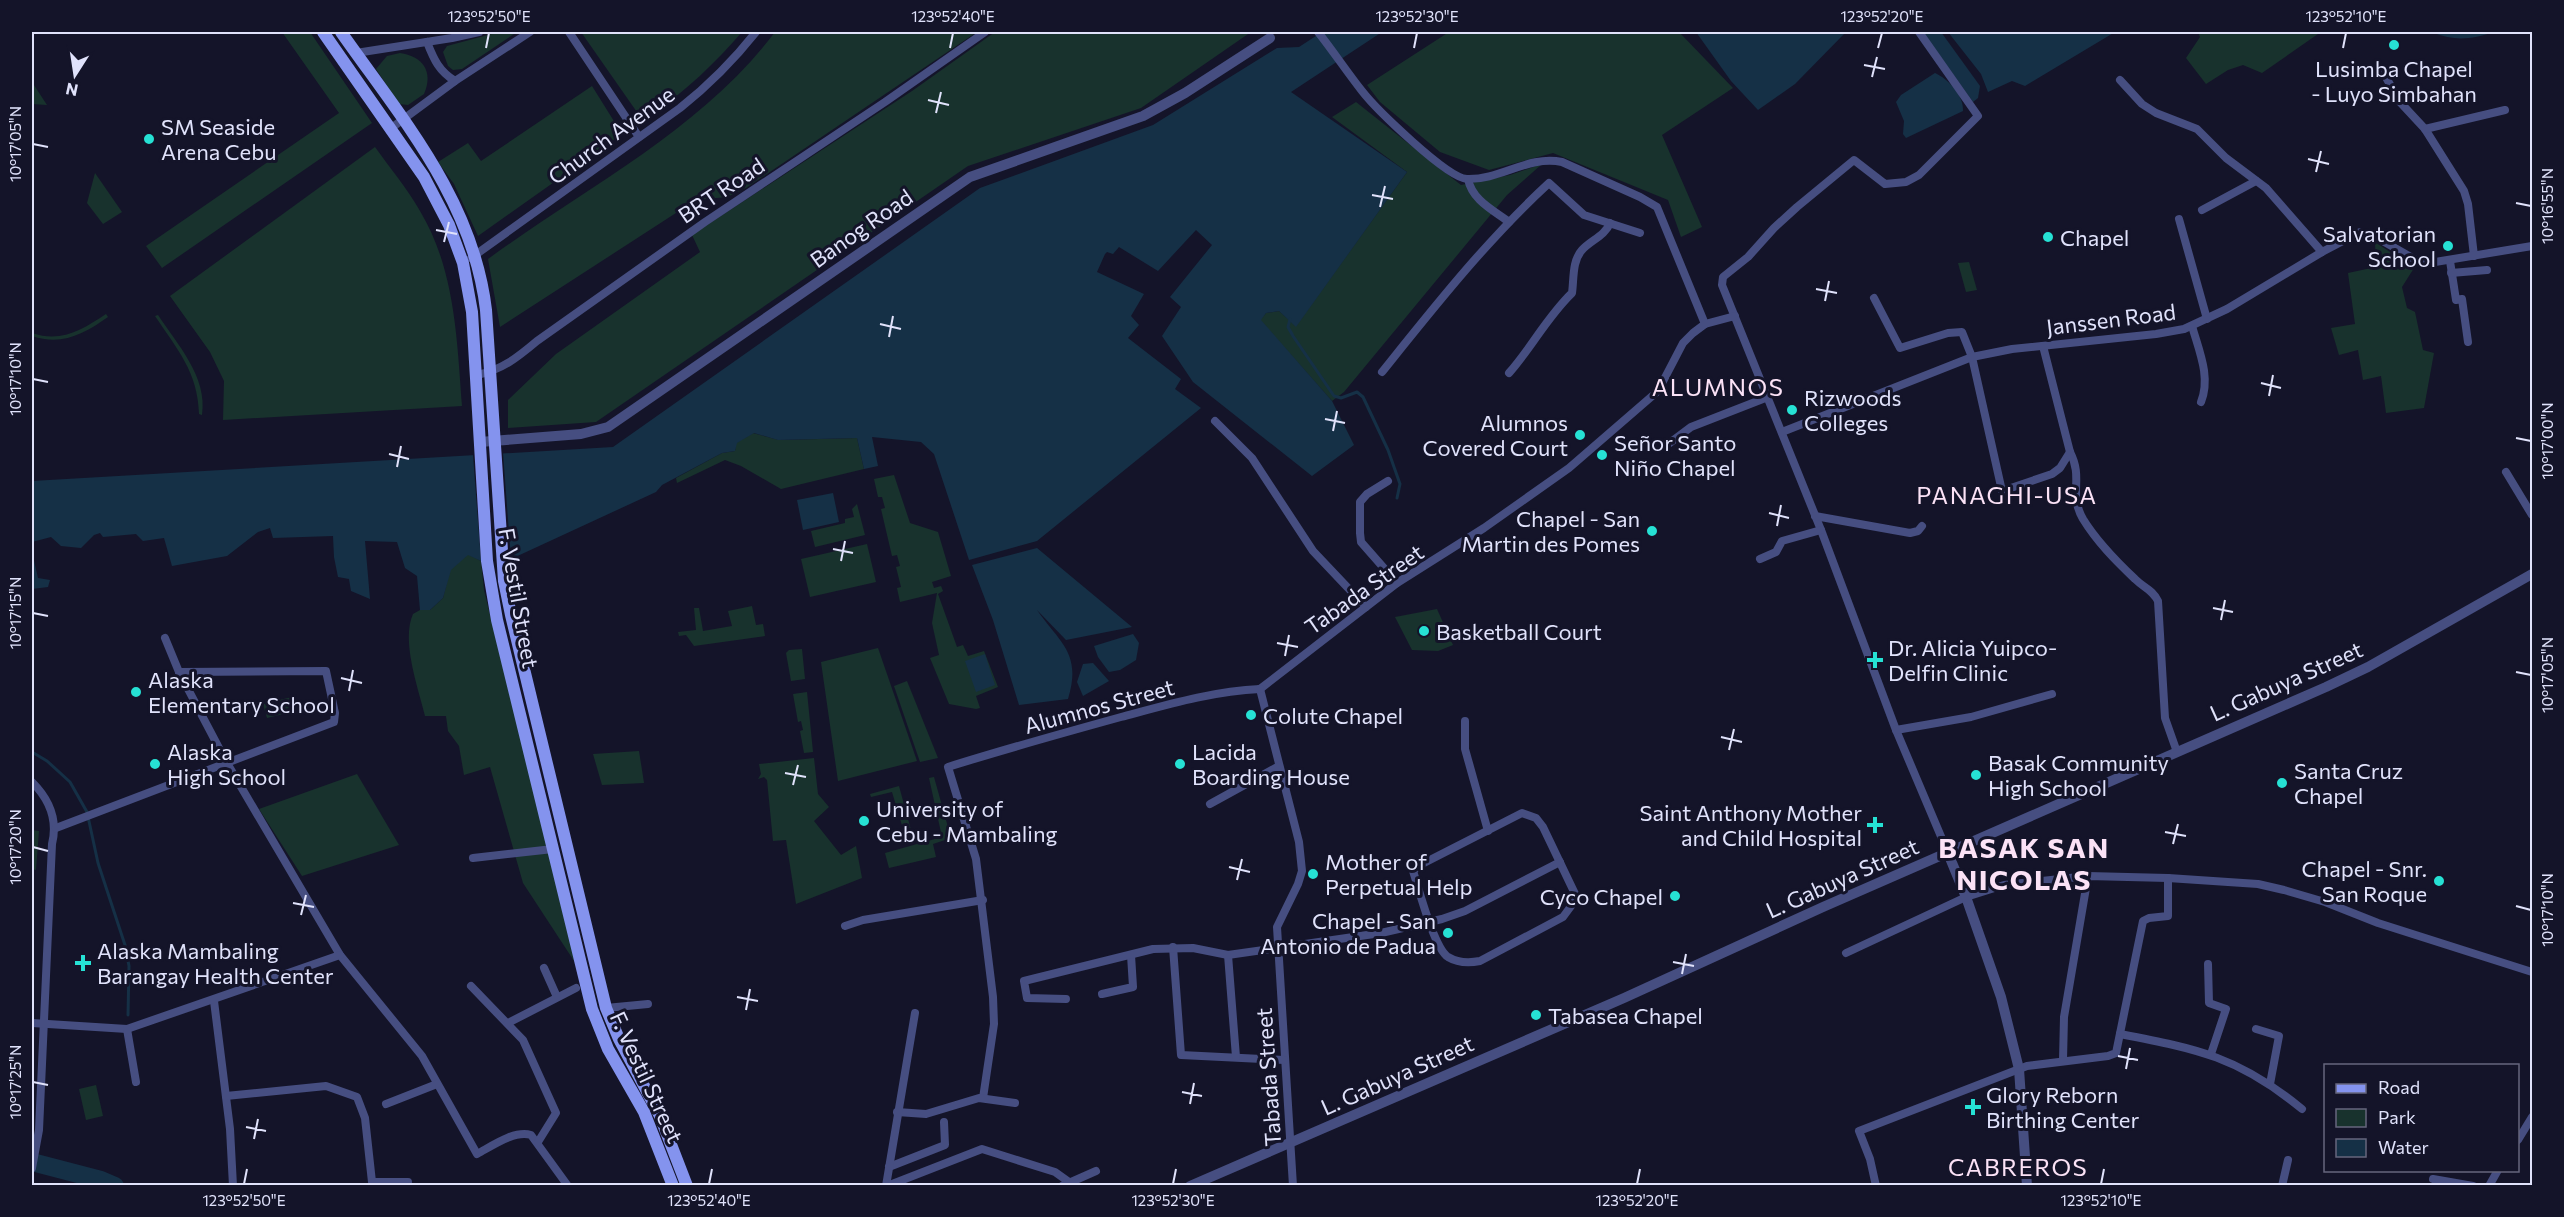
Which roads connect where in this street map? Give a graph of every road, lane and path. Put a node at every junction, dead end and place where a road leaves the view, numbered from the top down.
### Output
1 (323, 32) edge
2 (341, 32) edge
3 (478, 32) edge
4 (530, 32) edge
5 (569, 32) edge
6 (756, 32) edge
7 (985, 32) edge
8 (1318, 32) edge
9 (1919, 32) edge
10 (1270, 38) dead end
11 (427, 42) junction
12 (356, 53) junction
13 (2382, 70) dead end
14 (2120, 80) dead end
15 (455, 81) junction
16 (2505, 110) dead end
17 (403, 121) junction
18 (390, 129) junction
19 (2424, 129) junction
20 (639, 137) junction
21 (1468, 179) junction
22 (2256, 181) junction
23 (2202, 210) dead end
24 (2179, 219) dead end
25 (1509, 222) junction
26 (1610, 223) junction
27 (1640, 233) dead end
28 (2532, 246) edge
29 (2322, 252) junction
30 (476, 254) junction
31 (2474, 256) junction
32 (2450, 261) junction
33 (463, 263) junction
34 (2487, 270) dead end
35 (2451, 273) junction
36 (1874, 298) dead end
37 (1735, 316) junction
38 (2207, 319) junction
39 (1705, 324) junction
40 (2192, 326) junction
41 (2468, 342) dead end
42 (2043, 346) junction
43 (1972, 357) junction
44 (490, 372) junction
45 (1382, 372) dead end
46 (1509, 373) dead end
47 (477, 375) junction
48 (1768, 397) junction
49 (2201, 402) dead end
50 (1215, 421) dead end
51 (1782, 432) junction
52 (1667, 445) dead end
53 (496, 447) junction
54 (480, 448) junction
55 (2070, 452) junction
56 (2506, 472) dead end
57 (1388, 481) dead end
58 (2532, 515) edge
59 (1815, 516) junction
60 (1922, 526) dead end
61 (1821, 530) junction
62 (1760, 559) dead end
63 (2532, 574) edge
64 (1397, 583) junction
65 (1366, 607) junction
66 (165, 638) dead end
67 (179, 672) junction
68 (1260, 688) junction
69 (2052, 694) dead end
70 (1465, 721) dead end
71 (1896, 730) junction
72 (2177, 752) junction
73 (227, 763) junction
74 (1278, 766) junction
75 (32, 782) edge
76 (1210, 804) dead end
77 (56, 828) junction
78 (1488, 831) junction
79 (553, 849) junction
80 (1948, 854) junction
81 (472, 858) dead end
82 (1560, 862) junction
83 (2088, 876) junction
84 (2168, 878) junction
85 (1966, 897) junction
86 (983, 900) junction
87 (1430, 922) junction
88 (845, 926) dead end
89 (1173, 947) junction
90 (1277, 949) junction
91 (1846, 953) dead end
92 (340, 955) junction
93 (1131, 955) junction
94 (1228, 955) junction
95 (2208, 964) dead end
96 (544, 968) dead end
97 (2532, 972) edge
98 (471, 986) dead end
99 (576, 988) dead end
100 (1102, 994) dead end
101 (557, 997) junction
102 (1066, 999) dead end
103 (214, 1000) junction
104 (648, 1004) dead end
105 (606, 1008) junction
106 (915, 1013) dead end
107 (32, 1023) edge
108 (508, 1023) junction
109 (43, 1024) junction
110 (128, 1029) junction
111 (2256, 1029) dead end
112 (2120, 1034) junction
113 (2211, 1054) junction
114 (1236, 1057) junction
115 (1284, 1060) junction
116 (2063, 1060) junction
117 (2019, 1069) junction
118 (136, 1082) dead end
119 (437, 1084) junction
120 (2270, 1084) junction
121 (226, 1096) junction
122 (35, 1097) edge
123 (983, 1098) junction
124 (1015, 1103) dead end
125 (386, 1104) dead end
126 (2302, 1109) dead end
127 (897, 1112) junction
128 (2532, 1117) edge
129 (944, 1122) dead end
130 (2519, 1137) edge
131 (538, 1142) junction
132 (1290, 1143) junction
133 (2288, 1160) dead end
134 (889, 1167) junction
135 (32, 1168) edge
136 (1096, 1171) dead end
137 (2495, 1172) edge
138 (2433, 1179) dead end
139 (408, 1182) dead end
140 (1066, 1184) edge
141 (233, 1185) edge
142 (568, 1185) edge
143 (672, 1185) edge
144 (687, 1185) edge
145 (886, 1185) edge
146 (1190, 1185) edge
147 (1293, 1185) edge
148 (1876, 1185) edge
149 (2027, 1185) edge
150 (2282, 1185) edge
151 (2473, 1185) edge
152 (2489, 1185) edge

1 - 18 main road, F. Vestil Street
2 - 12 main road, F. Vestil Street
3 - 11 street
4 - 15 street
5 - 20 street
6 - 20 street, Church Avenue
7 - 44 street, BRT Road
8 - 21 street
9 - 37 street
10 - 53 street, Banog Road
11 - 12 street
11 - 15 street
12 - 17 main road, F. Vestil Street
13 - 19 street
14 - 22 street
15 - 17 street
16 - 19 street
17 - 18 street
17 - 30 main road, F. Vestil Street
18 - 33 main road, F. Vestil Street
19 - 31 street
20 - 30 street, Church Avenue
21 - 25 street
21 - 39 street
22 - 23 street
22 - 29 street
24 - 38 street
25 - 26 street
25 - 45 street
26 - 27 street
26 - 46 street
28 - 31 street, Janssen Road
29 - 32 street, Janssen Road
29 - 38 street, Janssen Road
30 - 33 street, Church Avenue
30 - 44 main road, F. Vestil Street
31 - 32 street, Janssen Road
32 - 35 street
33 - 47 main road, F. Vestil Street
34 - 35 street
35 - 41 street
36 - 43 street
37 - 39 street, Tabada Street
37 - 48 street
38 - 40 street, Janssen Road
39 - 64 street, Tabada Street
40 - 42 street, Janssen Road
40 - 49 street
42 - 43 street, Janssen Road
42 - 55 street
43 - 51 street, Janssen Road
43 - 55 street
44 - 47 street, BRT Road
44 - 53 main road, F. Vestil Street
47 - 54 main road, F. Vestil Street
48 - 51 street
48 - 52 street
50 - 65 street
51 - 59 street
53 - 54 street, Banog Road
53 - 105 main road, F. Vestil Street
54 - 79 main road, F. Vestil Street
55 - 72 street
56 - 58 street
57 - 64 street
59 - 60 street
59 - 61 street
61 - 62 street
61 - 71 street
63 - 72 street, L. Gabuya Street
64 - 65 street, Tabada Street
65 - 68 street, Tabada Street
66 - 67 street
67 - 73 street
67 - 73 street
68 - 74 street, Tabada Street
68 - 86 street, Alumnos Street
69 - 71 street
70 - 78 street
71 - 80 street
72 - 80 street, L. Gabuya Street
73 - 77 street
73 - 92 street
74 - 76 street
74 - 90 street, Tabada Street
75 - 77 street
77 - 109 street
78 - 82 street
78 - 87 street
79 - 81 street
79 - 143 main road, F. Vestil Street
80 - 85 street
80 - 132 street, L. Gabuya Street
82 - 87 street
82 - 87 street
83 - 84 street
83 - 85 street
83 - 116 street
84 - 97 street
84 - 112 street
85 - 91 street
85 - 117 street
86 - 88 street
86 - 123 street
87 - 90 street
89 - 93 street
89 - 94 street
89 - 114 street
90 - 94 street
90 - 115 street, Tabada Street
92 - 103 street
92 - 119 street
93 - 100 street
93 - 102 street
94 - 114 street
95 - 113 street
96 - 101 street
98 - 108 street
99 - 101 street
101 - 108 street
103 - 110 street
103 - 121 street
104 - 105 street
105 - 144 main road, F. Vestil Street
106 - 127 street
107 - 109 street
108 - 131 street
109 - 110 street
109 - 122 street
110 - 118 street
111 - 120 street
112 - 113 street
112 - 116 street
113 - 120 street
114 - 115 street
115 - 132 street, Tabada Street
116 - 117 street
117 - 148 street
117 - 149 street
119 - 125 street
119 - 131 street
120 - 126 street
121 - 139 street
121 - 141 street
122 - 135 street
123 - 124 street
123 - 127 street
127 - 134 street
128 - 130 street
129 - 134 street
131 - 142 street
132 - 146 street, L. Gabuya Street
132 - 147 street, Tabada Street
133 - 150 street
134 - 145 street
136 - 140 street
137 - 152 street
138 - 151 street
140 - 145 street

